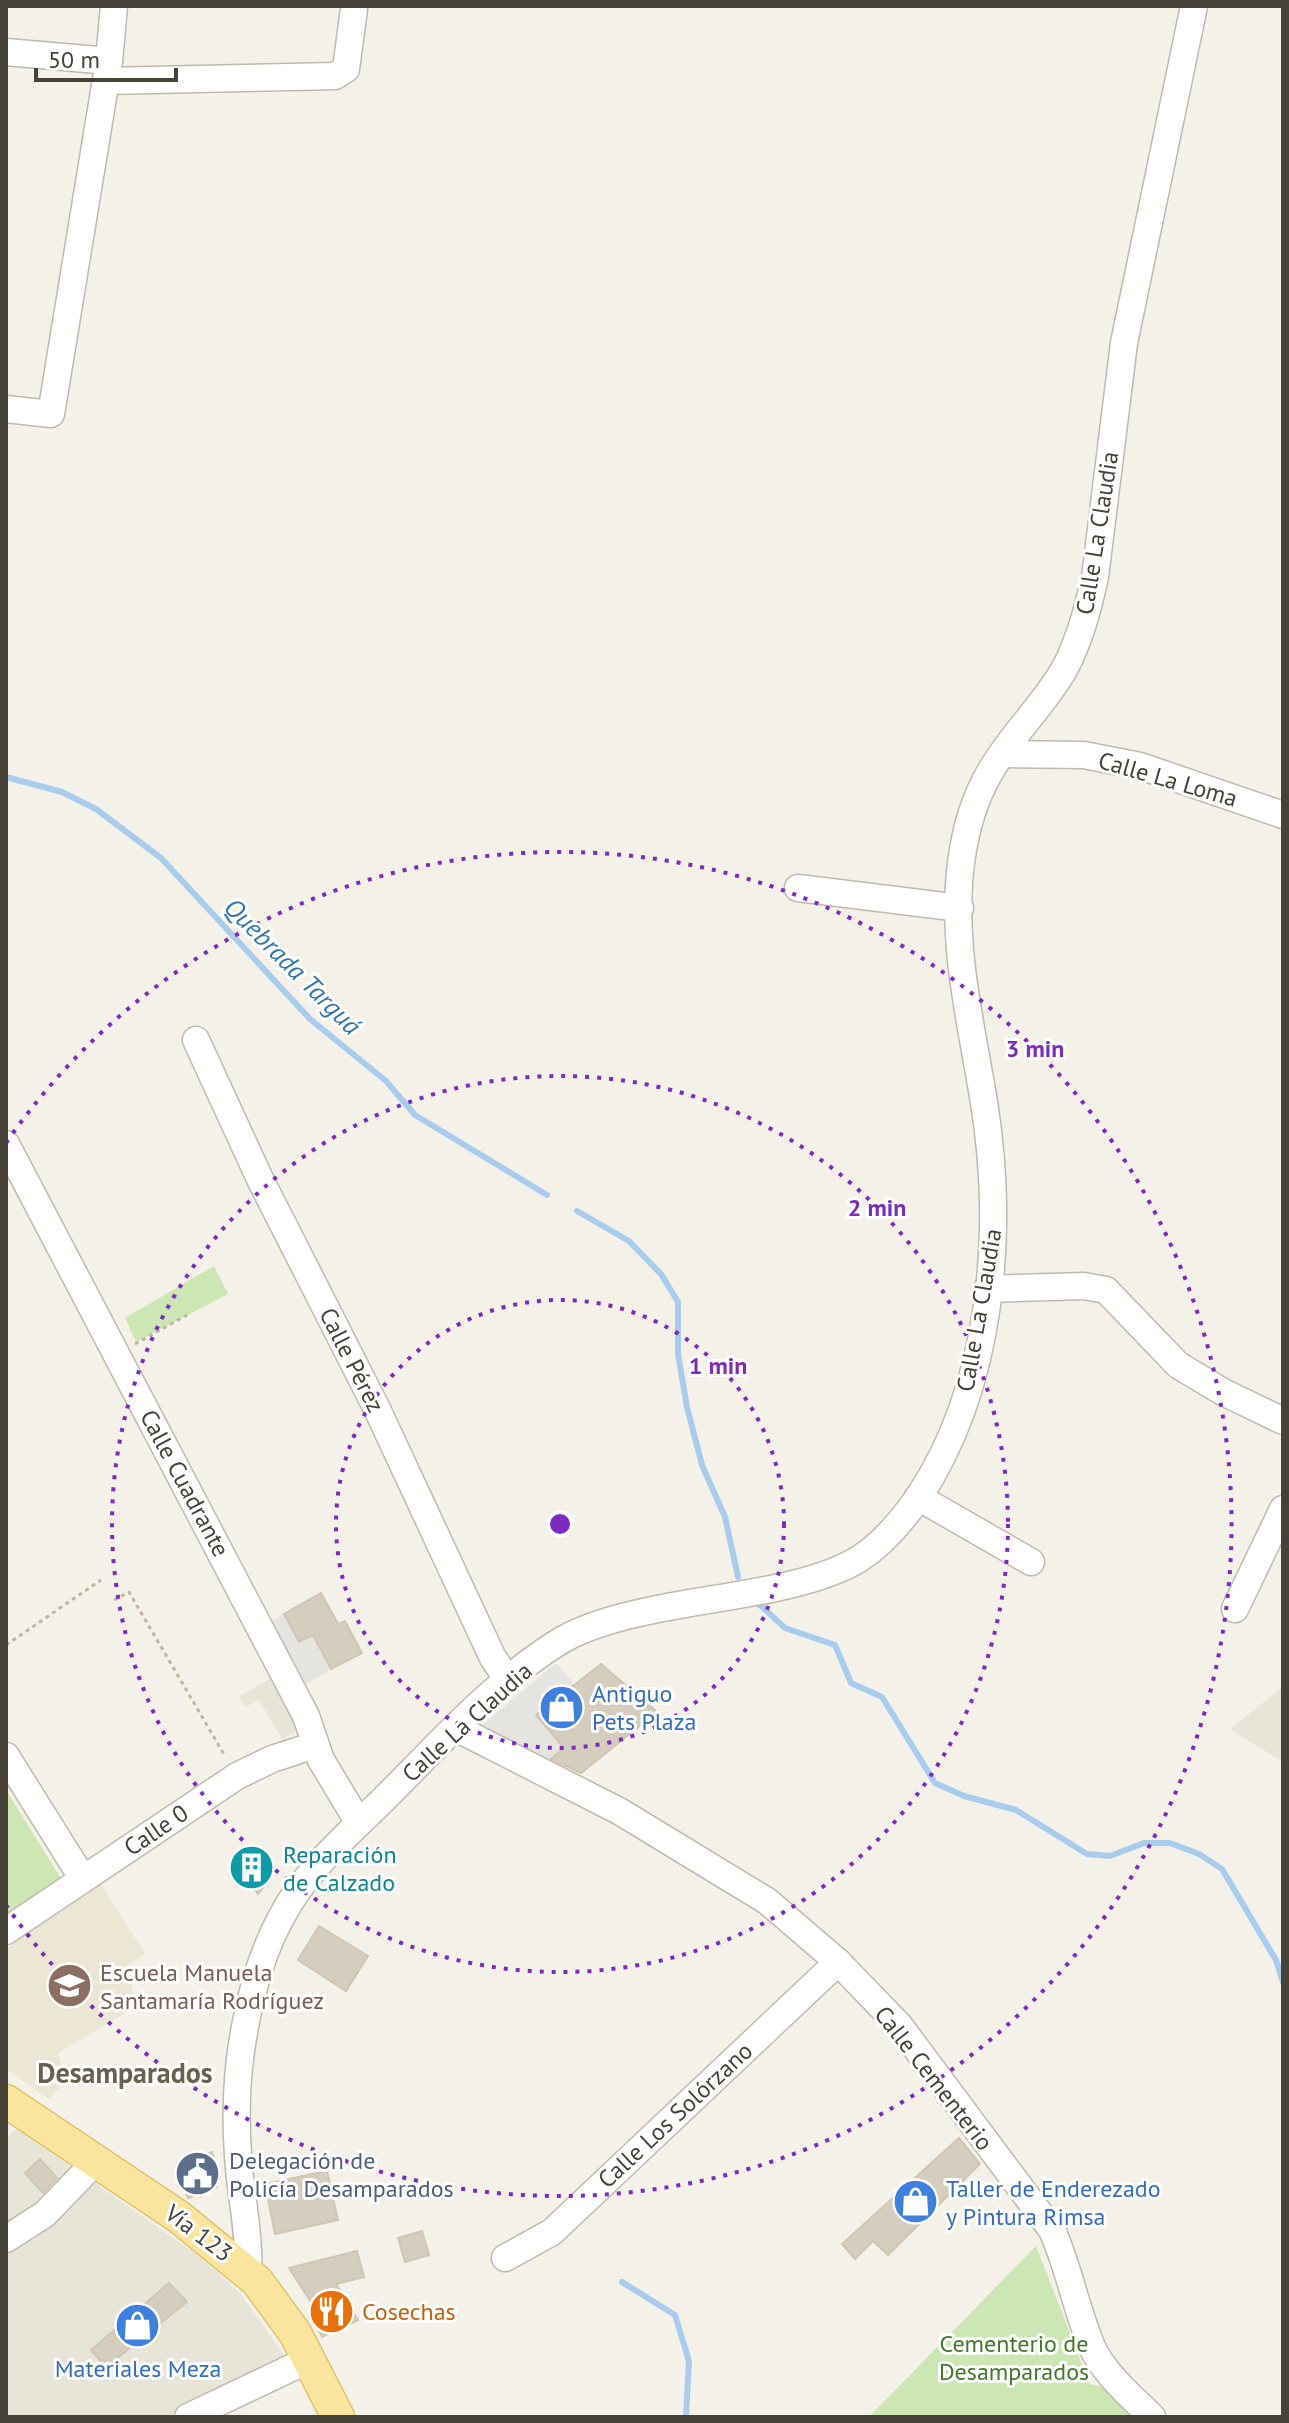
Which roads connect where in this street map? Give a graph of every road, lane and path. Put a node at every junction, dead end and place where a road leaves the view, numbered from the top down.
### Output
1 (114, 6) edge
2 (1194, 6) edge
3 (354, 9) dead end
4 (6, 52) edge
5 (108, 71) junction
6 (6, 409) edge
7 (1003, 754) junction
8 (1283, 815) edge
9 (798, 888) dead end
10 (960, 908) junction
11 (196, 1040) dead end
12 (6, 1144) edge
13 (987, 1289) junction
14 (187, 1315) dead end
15 (133, 1345) dead end
16 (1283, 1421) edge
17 (918, 1497) junction
18 (1283, 1509) edge
19 (1031, 1562) dead end
20 (101, 1580) dead end
21 (114, 1600) dead end
22 (1235, 1609) dead end
23 (6, 1645) edge
24 (508, 1680) junction
25 (456, 1728) junction
26 (315, 1745) junction
27 (6, 1756) edge
28 (237, 1776) junction
29 (359, 1823) junction
30 (83, 1879) junction
31 (6, 1931) edge
32 (838, 1962) junction
33 (6, 2101) edge
34 (97, 2160) junction
35 (6, 2239) edge
36 (505, 2258) dead end
37 (248, 2271) junction
38 (310, 2359) junction
39 (188, 2417) edge
40 (338, 2417) edge
41 (1152, 2417) edge

1 - 5 street
2 - 7 street, Calle La Claudia
3 - 5 street
4 - 5 street
5 - 6 street
7 - 8 street, Calle La Loma
7 - 10 street, Calle La Claudia
9 - 10 street
10 - 13 street, Calle La Claudia
11 - 24 street, Calle Pérez
12 - 26 street, Calle Cuadrante
13 - 16 street
13 - 17 street, Calle La Claudia
14 - 15 path
17 - 19 street
17 - 24 street, Calle La Claudia
18 - 22 street
20 - 23 path
21 - 28 path
24 - 25 street, Calle La Claudia
25 - 29 street, Calle La Claudia
25 - 32 street, Calle Cementerio
26 - 28 street, Calle 0
26 - 29 street, Calle Cuadrante
27 - 30 street
28 - 30 street, Calle 0
29 - 37 street, Calle La Claudia
30 - 31 street, Calle 0
32 - 36 street, Calle Los Solórzano
32 - 41 street, Calle Cementerio
33 - 34 main road, Vía 123
34 - 35 street
34 - 37 main road, Vía 123
37 - 38 main road, Vía 123
38 - 39 street
38 - 40 main road, Vía 123

